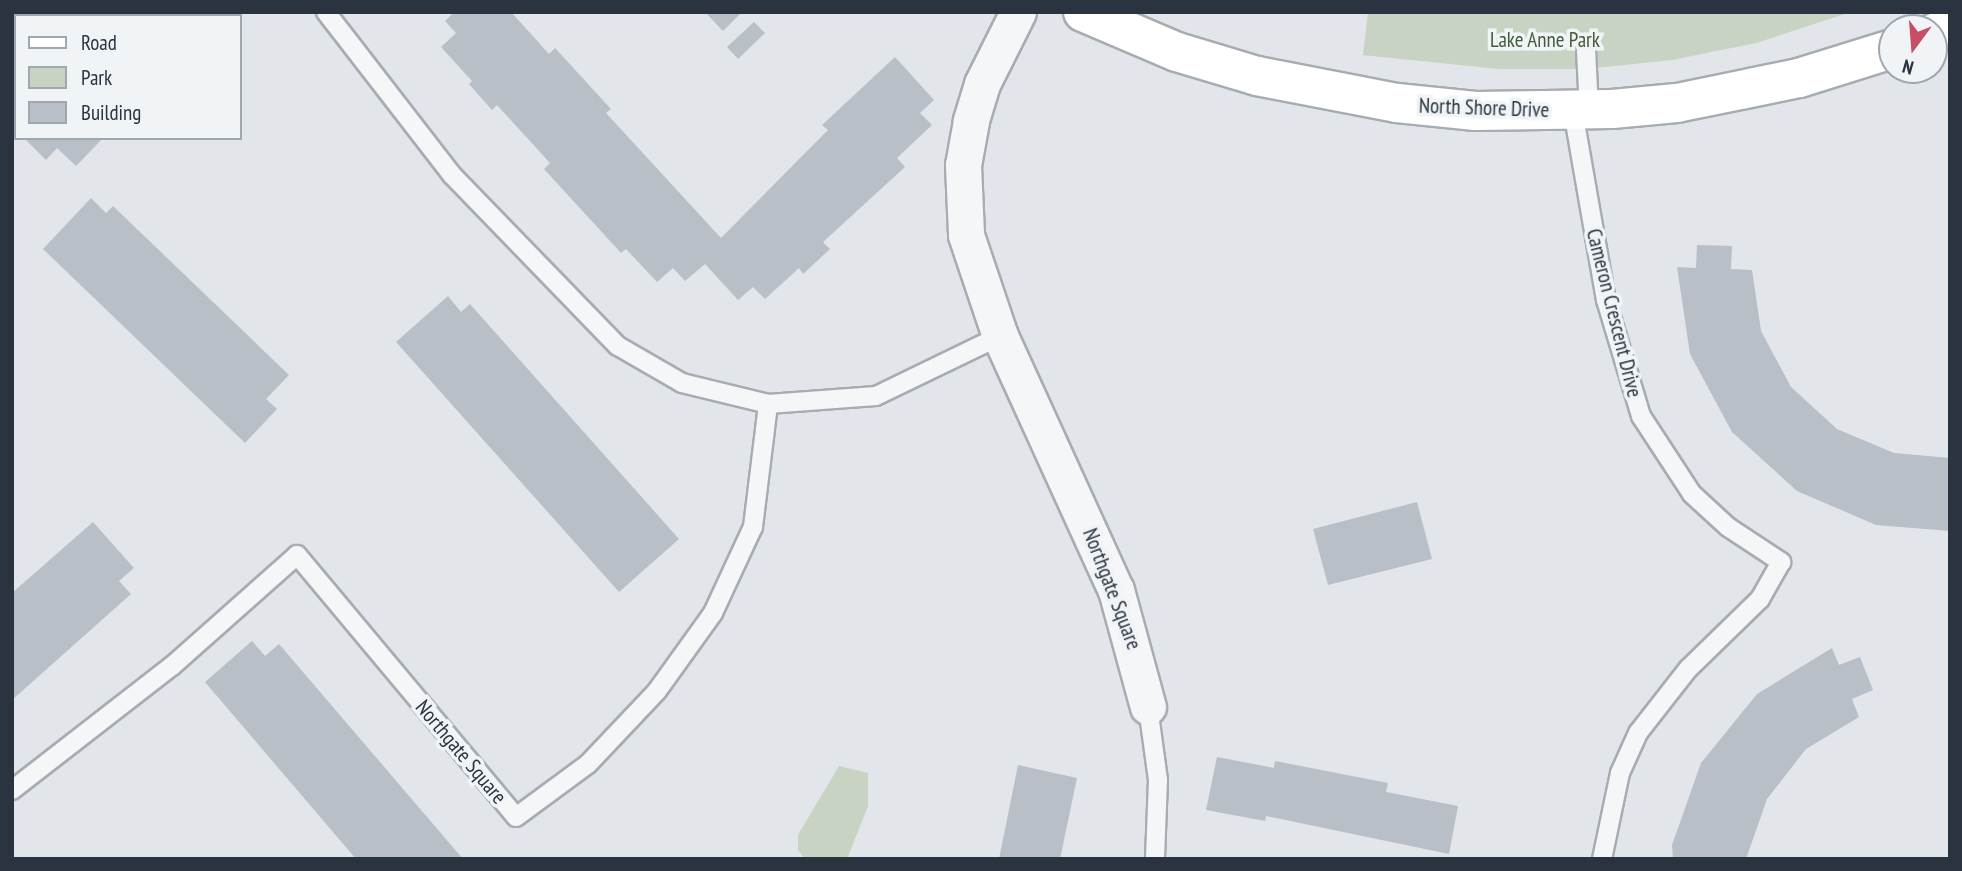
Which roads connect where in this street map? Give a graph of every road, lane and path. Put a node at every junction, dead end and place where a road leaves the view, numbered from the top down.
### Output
1 (326, 12) edge
2 (1018, 12) edge
3 (1083, 12) edge
4 (1586, 50) dead end
5 (1878, 53) edge
6 (1581, 111) junction
7 (1000, 336) junction
8 (768, 404) junction
9 (1148, 707) joint
10 (12, 790) edge
11 (1155, 859) edge
12 (1602, 859) edge

1 - 8 lane
2 - 7 street, Northgate Square
3 - 6 street, North Shore Drive
4 - 6 lane
5 - 6 street, North Shore Drive
6 - 12 lane, Cameron Crescent Drive
7 - 8 lane
7 - 9 street, Northgate Square
8 - 10 lane, Northgate Square
9 - 11 lane, Northgate Square

